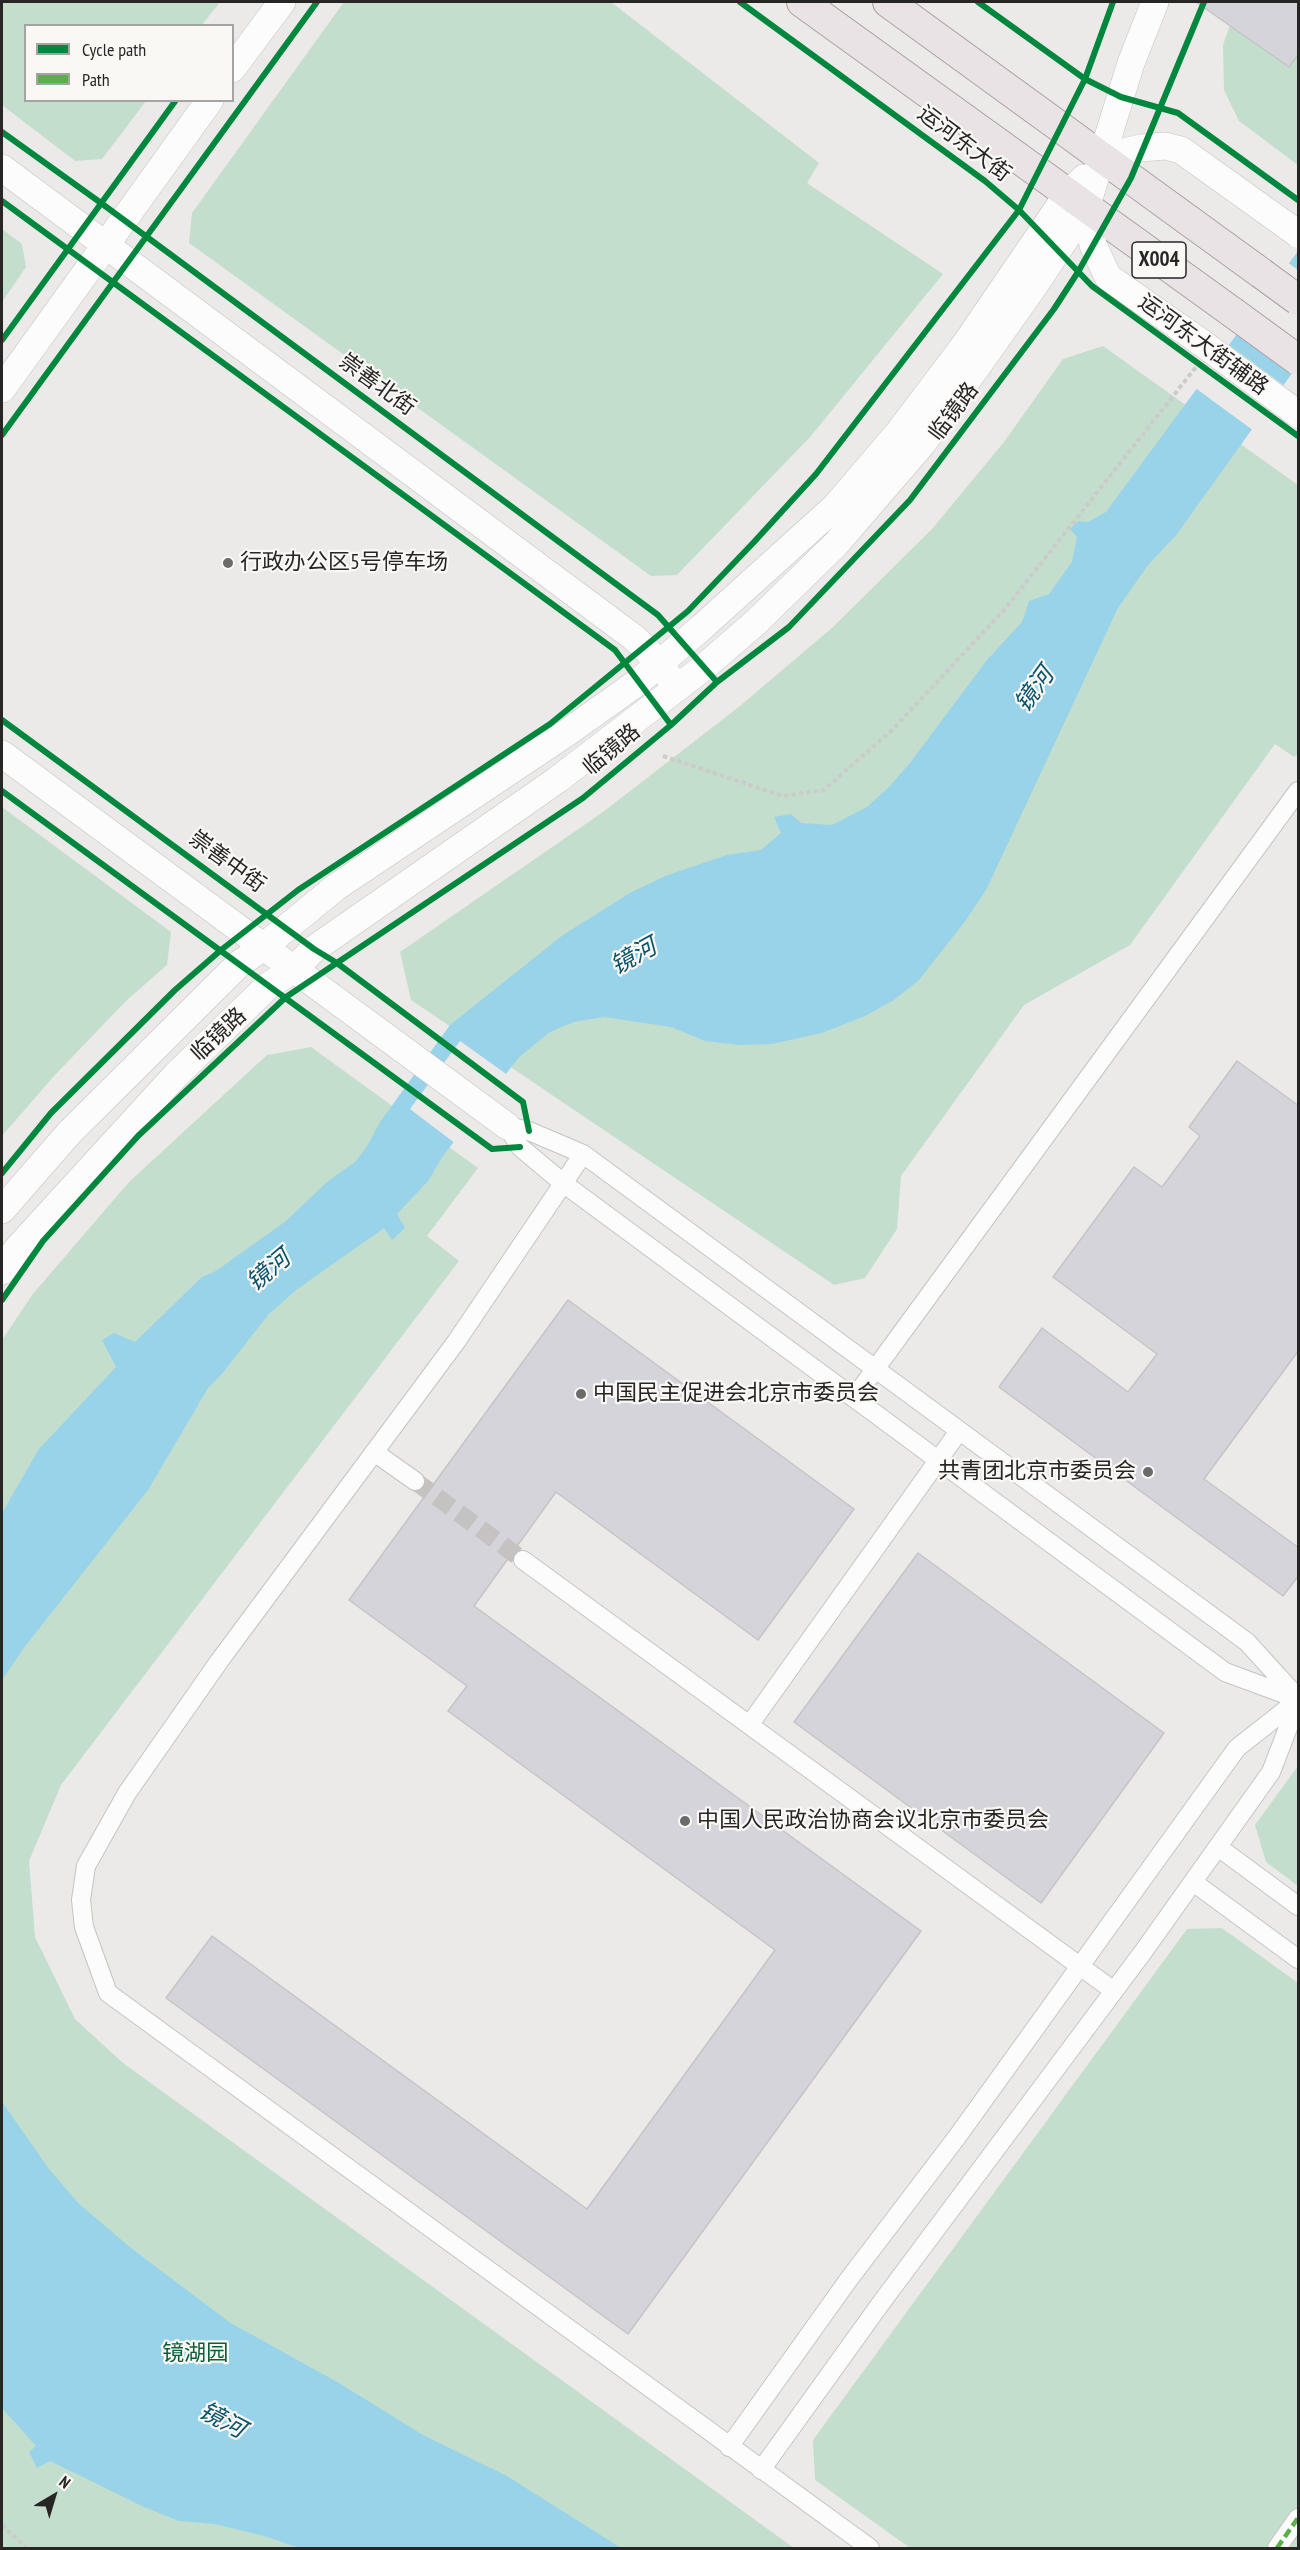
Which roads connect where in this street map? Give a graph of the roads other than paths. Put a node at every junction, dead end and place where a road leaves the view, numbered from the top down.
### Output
1 (282, 2) edge
2 (802, 2) edge
3 (888, 2) edge
4 (1155, 2) edge
5 (234, 66) edge
6 (209, 102) edge
7 (1103, 157) junction
8 (2, 168) edge
9 (1076, 202) junction
10 (1294, 231) edge
11 (105, 243) junction
12 (1299, 300) edge
13 (1299, 360) edge
14 (2, 389) edge
15 (1299, 414) edge
16 (659, 665) junction
17 (678, 688) junction
18 (2, 754) edge
19 (1299, 791) edge
20 (262, 948) junction
21 (293, 970) junction
22 (507, 1126) junction
23 (583, 1155) junction
24 (563, 1183) junction
25 (2, 1210) edge
26 (6, 1253) edge
27 (876, 1369) junction
28 (854, 1398) junction
29 (959, 1431) junction
30 (374, 1452) junction
31 (939, 1460) junction
32 (415, 1481) tunnel mouth
33 (523, 1560) tunnel mouth
34 (1299, 1700) edge
35 (750, 1724) junction
36 (1218, 1847) junction
37 (1193, 1882) junction
38 (1299, 1906) edge
39 (1299, 1959) edge
40 (1080, 1965) junction
41 (1114, 1991) junction
42 (729, 2447) junction
43 (761, 2470) junction
44 (1299, 2518) edge
45 (870, 2548) edge
46 (1277, 2548) edge

1 - 5 street
2 - 9 main road, 运河东大街 / X004
3 - 7 main road, X004
4 - 7 street, 临镜路
6 - 11 street
7 - 9 street, 临镜路
7 - 10 street
7 - 12 main road, X004, bridge
8 - 11 street
9 - 13 main road, 运河东大街 / X004, bridge
9 - 15 street, 运河东大街辅路, bridge
9 - 16 street, 临镜路
9 - 17 street, 临镜路
11 - 14 street
11 - 16 street
16 - 17 street
16 - 20 street, 临镜路
17 - 21 street, 临镜路
18 - 20 street, 崇善中街
19 - 27 street
20 - 21 street, 崇善中街
20 - 25 street, 临镜路
21 - 22 street, 崇善中街
21 - 26 street, 临镜路
22 - 23 street
22 - 24 street
23 - 24 street
23 - 27 street
24 - 28 street
24 - 30 street
27 - 28 street
27 - 29 street
28 - 31 street
29 - 31 street
29 - 34 street
30 - 32 street
30 - 42 street
31 - 34 street
31 - 35 street
33 - 35 street
34 - 36 street
34 - 40 street
35 - 40 street
36 - 37 street
36 - 38 street
37 - 39 street
37 - 41 street
40 - 41 street
40 - 42 street
41 - 43 street
42 - 43 street
43 - 45 street
44 - 46 street

